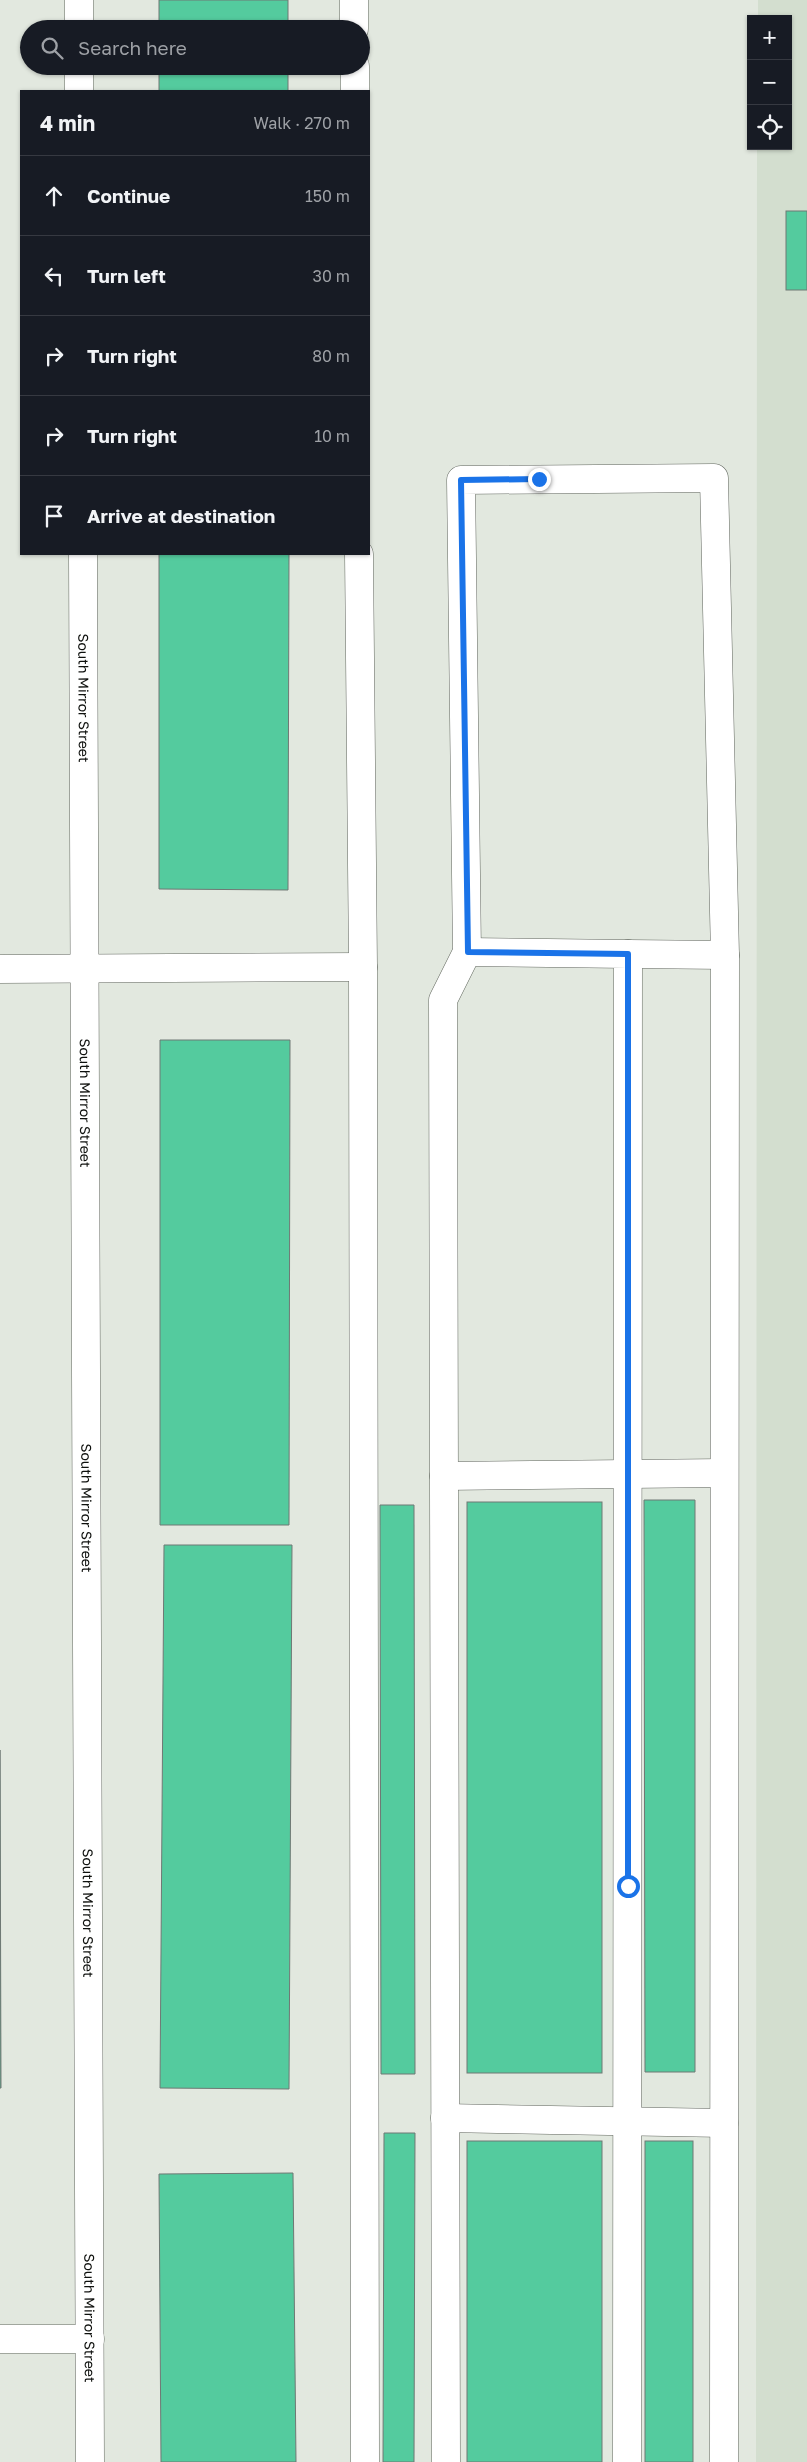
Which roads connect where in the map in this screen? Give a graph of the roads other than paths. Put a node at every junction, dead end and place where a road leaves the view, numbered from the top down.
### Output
1 (79, 0) edge
2 (354, 0) edge
3 (79, 20) edge
4 (354, 20) edge
5 (79, 75) edge
6 (355, 75) edge
7 (80, 90) edge
8 (355, 90) edge
9 (83, 555) edge
10 (359, 555) edge
11 (468, 952) junction
12 (628, 954) junction
13 (725, 955) junction
14 (363, 967) junction
15 (0, 969) edge
16 (86, 970) junction
17 (724, 1473) junction
18 (628, 1475) junction
19 (444, 1476) junction
20 (445, 2118) junction
21 (628, 2121) junction
22 (724, 2123) junction
23 (0, 2339) edge
24 (90, 2339) junction
25 (90, 2462) edge
26 (365, 2462) edge
27 (446, 2462) edge
28 (627, 2462) edge
29 (724, 2462) edge

1 - 3 street
2 - 4 street
5 - 7 street
6 - 8 street
9 - 16 street, South Mirror Street
10 - 14 street
11 - 12 street
11 - 13 street
11 - 19 street
12 - 13 street
12 - 18 street
13 - 17 street
14 - 16 street
14 - 26 street
15 - 16 street
16 - 24 street, South Mirror Street
17 - 18 street
17 - 22 street
18 - 19 street
18 - 21 street
19 - 20 street
20 - 21 street
20 - 27 street
21 - 22 street
21 - 28 street
22 - 29 street
23 - 24 street
24 - 25 street, South Mirror Street

